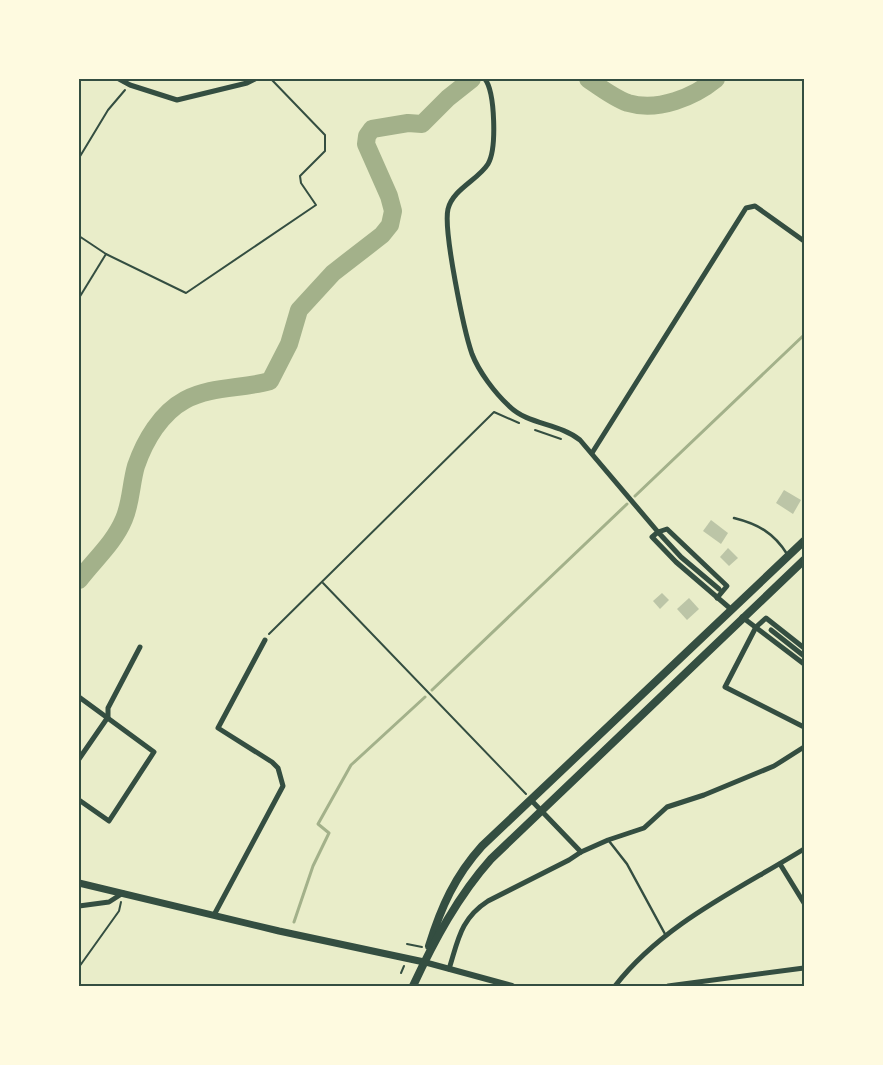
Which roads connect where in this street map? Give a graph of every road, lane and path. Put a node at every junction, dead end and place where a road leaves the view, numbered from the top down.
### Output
1 (119, 79) edge
2 (133, 79) edge
3 (255, 79) edge
4 (271, 79) edge
5 (676, 79) edge
6 (682, 79) edge
7 (487, 81) edge
8 (130, 85) junction
9 (79, 158) edge
10 (79, 236) edge
11 (804, 241) edge
12 (106, 254) junction
13 (79, 298) edge
14 (526, 426) dead end
15 (534, 429) dead end
16 (568, 441) dead end
17 (592, 453) junction
18 (734, 518) dead end
19 (658, 532) junction
20 (804, 540) edge
21 (788, 556) junction
22 (804, 560) edge
23 (323, 583) junction
24 (719, 589) dead end
25 (717, 598) junction
26 (732, 610) junction
27 (742, 617) junction
28 (756, 627) junction
29 (771, 630) dead end
30 (266, 640) joint
31 (140, 647) dead end
32 (804, 648) edge
33 (804, 656) edge
34 (804, 664) edge
35 (79, 697) edge
36 (108, 716) junction
37 (804, 727) edge
38 (804, 747) edge
39 (79, 758) edge
40 (531, 800) junction
41 (80, 802) edge
42 (542, 811) junction
43 (608, 840) junction
44 (804, 849) edge
45 (581, 852) junction
46 (780, 864) junction
47 (79, 883) edge
48 (124, 893) junction
49 (804, 904) edge
50 (79, 906) edge
51 (214, 915) junction
52 (666, 934) junction
53 (424, 962) junction
54 (79, 967) edge
55 (804, 968) edge
56 (448, 969) junction
57 (413, 986) edge
58 (512, 986) edge
59 (615, 986) edge
60 (668, 986) edge

1 - 8 street
2 - 8 street
3 - 8 street
4 - 12 path
5 - 6 path
7 - 17 street
8 - 9 path
10 - 12 path
11 - 17 street
12 - 13 path
14 - 23 path
15 - 16 path
17 - 19 street
18 - 21 lane
19 - 24 street
19 - 25 street
19 - 25 street
20 - 21 main road
21 - 26 main road
22 - 27 main road
23 - 30 path
23 - 40 path
25 - 26 street
26 - 40 main road
27 - 28 street
27 - 42 main road
28 - 32 street
28 - 34 street
28 - 37 street
29 - 33 street
30 - 51 street
31 - 36 street
35 - 36 street
36 - 39 street
36 - 41 street
38 - 43 street
40 - 42 street
40 - 53 main road
42 - 45 street
42 - 53 main road
43 - 45 street
43 - 52 lane
44 - 46 street
45 - 56 street
46 - 49 street
46 - 52 street
47 - 48 main road
48 - 50 street
48 - 51 main road
48 - 54 path
51 - 53 main road
52 - 59 street
53 - 56 street
53 - 57 main road
55 - 60 street
56 - 58 street

